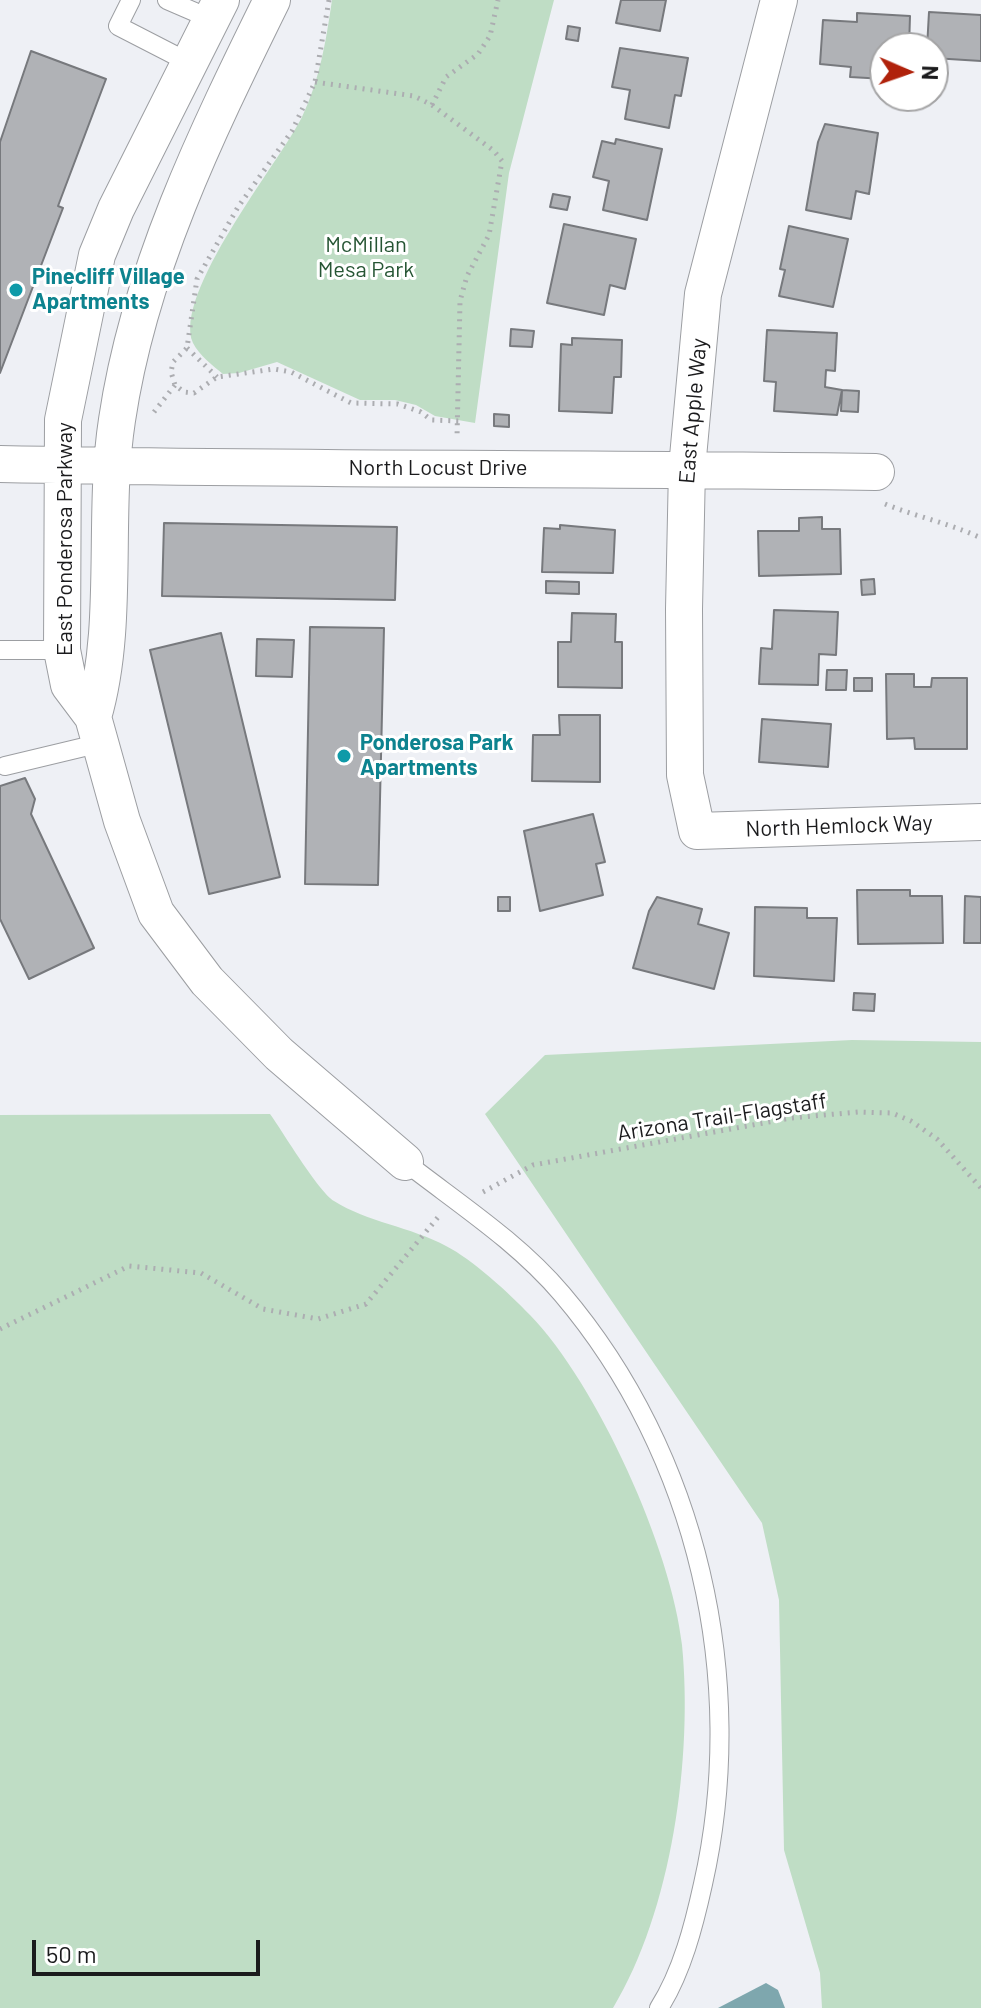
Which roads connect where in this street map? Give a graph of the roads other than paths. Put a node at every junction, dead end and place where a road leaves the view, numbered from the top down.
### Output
1 (131, 0) edge
2 (167, 0) edge
3 (272, 0) edge
4 (779, 0) edge
5 (205, 32) edge
6 (238, 66) junction
7 (0, 464) edge
8 (64, 468) junction
9 (111, 468) junction
10 (687, 468) junction
11 (878, 487) road end
12 (0, 650) edge
13 (62, 650) junction
14 (97, 730) junction
15 (5, 766) dead end
16 (981, 822) edge
17 (697, 831) joint
18 (405, 1162) joint
19 (659, 2008) edge

1 - 5 lane
2 - 5 lane
3 - 6 street, East Ponderosa Parkway
4 - 10 street, East Apple Way
5 - 6 street
5 - 8 street, East Ponderosa Parkway
6 - 9 street, East Ponderosa Parkway
7 - 8 street, North Locust Drive
8 - 9 street, North Locust Drive
8 - 13 street, East Ponderosa Parkway
9 - 10 street, North Locust Drive
9 - 14 street, East Ponderosa Parkway
10 - 11 street, North Locust Drive
10 - 17 street, East Apple Way
12 - 13 lane
13 - 14 street, East Ponderosa Parkway
14 - 15 lane
14 - 18 street, East Ponderosa Parkway
16 - 17 street, North Hemlock Way
18 - 19 lane

